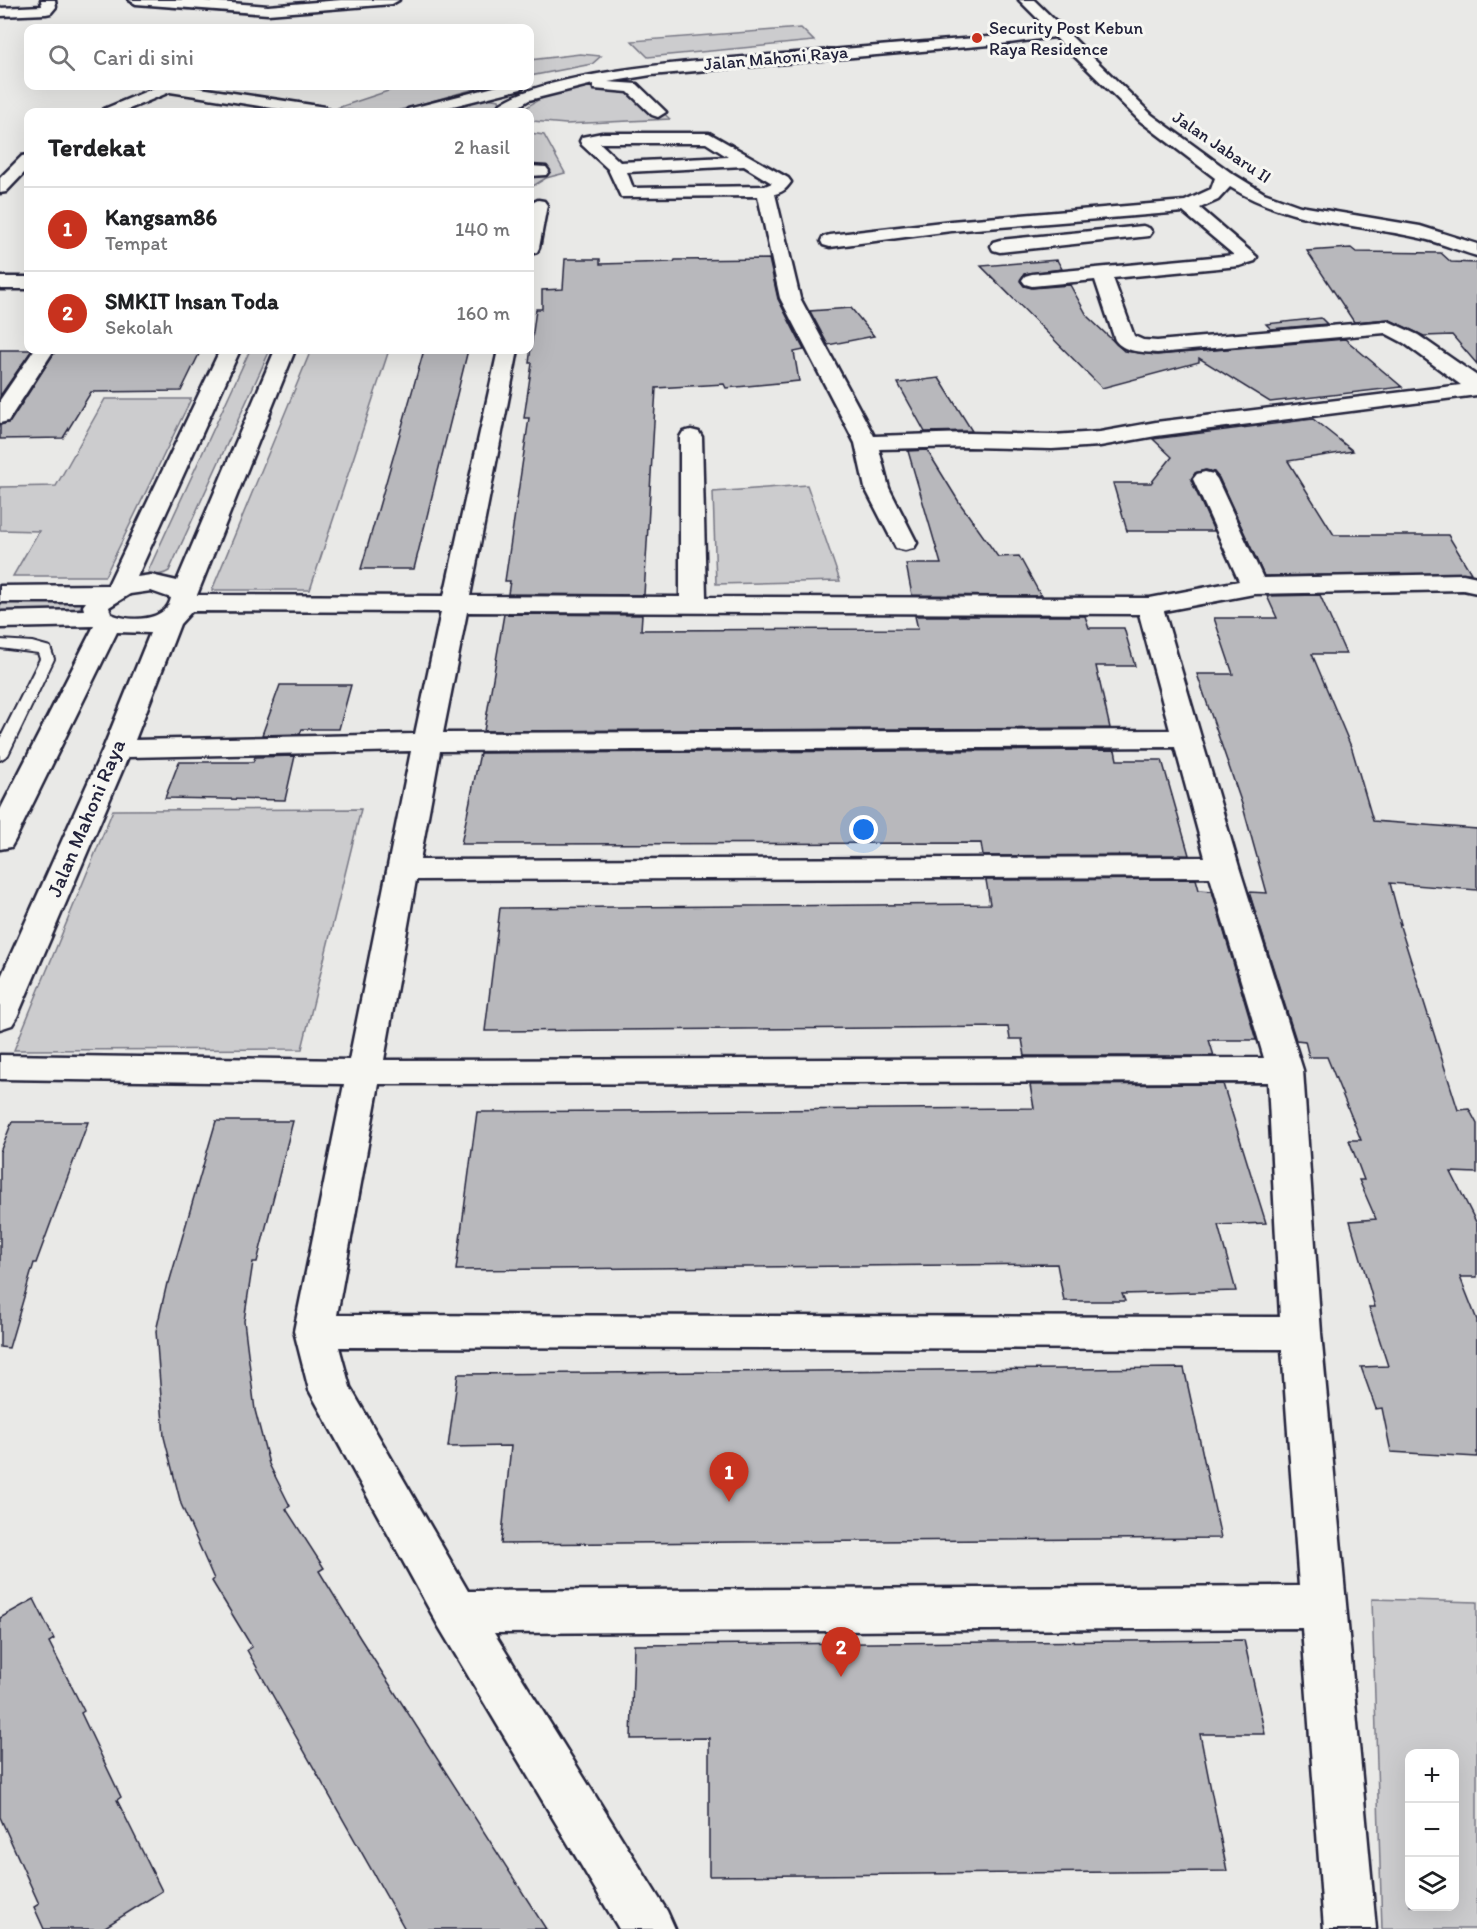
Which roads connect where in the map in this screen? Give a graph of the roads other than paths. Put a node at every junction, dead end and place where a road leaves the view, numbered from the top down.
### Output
1 (48, 0) edge
2 (136, 0) edge
3 (392, 0) edge
4 (1026, 0) edge
5 (320, 3) edge
6 (0, 12) edge
7 (1054, 28) junction
8 (534, 80) edge
9 (160, 90) edge
10 (191, 90) edge
11 (291, 92) dead end
12 (520, 98) edge
13 (263, 103) junction
14 (119, 108) edge
15 (298, 108) edge
16 (427, 108) edge
17 (506, 108) edge
18 (658, 112) dead end
19 (746, 161) junction
20 (24, 164) edge
21 (616, 167) junction
22 (1224, 176) junction
23 (0, 188) edge
24 (766, 191) junction
25 (538, 205) dead end
26 (1187, 206) junction
27 (1210, 225) junction
28 (534, 226) edge
29 (1188, 228) dead end
30 (1165, 230) dead end
31 (830, 241) dead end
32 (1000, 246) dead end
33 (1477, 250) edge
34 (1104, 279) dead end
35 (1032, 280) dead end
36 (0, 283) edge
37 (24, 283) edge
38 (41, 354) edge
39 (228, 354) edge
40 (283, 354) edge
41 (507, 354) edge
42 (1477, 387) edge
43 (0, 416) edge
44 (691, 437) dead end
45 (866, 443) junction
46 (1205, 478) dead end
47 (905, 543) dead end
48 (1477, 585) edge
49 (1254, 586) junction
50 (0, 594) edge
51 (455, 605) junction
52 (693, 605) junction
53 (108, 606) junction
54 (179, 606) junction
55 (1150, 606) junction
56 (0, 620) edge
57 (0, 644) edge
58 (1187, 738) junction
59 (427, 742) junction
60 (117, 749) junction
61 (0, 755) edge
62 (3, 830) edge
63 (1223, 867) junction
64 (402, 870) junction
65 (0, 1017) edge
66 (0, 1067) edge
67 (1285, 1071) junction
68 (363, 1072) junction
69 (314, 1331) junction
70 (1301, 1333) junction
71 (1322, 1607) junction
72 (455, 1612) junction
73 (649, 1929) edge
74 (1350, 1929) edge

1 - 6 street
2 - 5 street
3 - 5 street
4 - 7 street, Jalan Jabaru II
7 - 8 street, Jalan Mahoni Raya
7 - 12 street, Jalan Mahoni Raya
7 - 22 street, Jalan Jabaru II
9 - 14 street
10 - 13 street
11 - 13 street
12 - 16 street, Jalan Mahoni Raya
12 - 17 street, Jalan Mahoni Raya
12 - 18 street
13 - 15 street
19 - 21 street
19 - 21 street
19 - 24 street
20 - 23 street
21 - 24 street
22 - 26 street
22 - 33 street, Jalan Jabaru II
24 - 45 street
25 - 28 street
26 - 27 street
26 - 31 street
27 - 29 street
27 - 35 street
30 - 32 street
34 - 42 street
36 - 37 street
38 - 43 street
39 - 53 street
40 - 54 street, Jalan Mahoni Raya
41 - 51 street
42 - 45 street
44 - 52 street
45 - 47 street
46 - 49 street
48 - 49 street
49 - 55 street
50 - 53 street
51 - 52 street
51 - 54 street
51 - 59 street
52 - 55 street
53 - 54 street
53 - 54 street
53 - 56 street
53 - 62 street
54 - 60 street, Jalan Mahoni Raya
55 - 58 street
57 - 61 lane
58 - 59 street
58 - 63 street
59 - 60 street
59 - 64 street
60 - 65 street, Jalan Mahoni Raya
63 - 64 street
63 - 67 street
64 - 68 street
66 - 68 street
67 - 68 street
67 - 70 street
68 - 69 street
69 - 70 street
69 - 72 street
70 - 71 street
71 - 72 street
71 - 74 street
72 - 73 street

